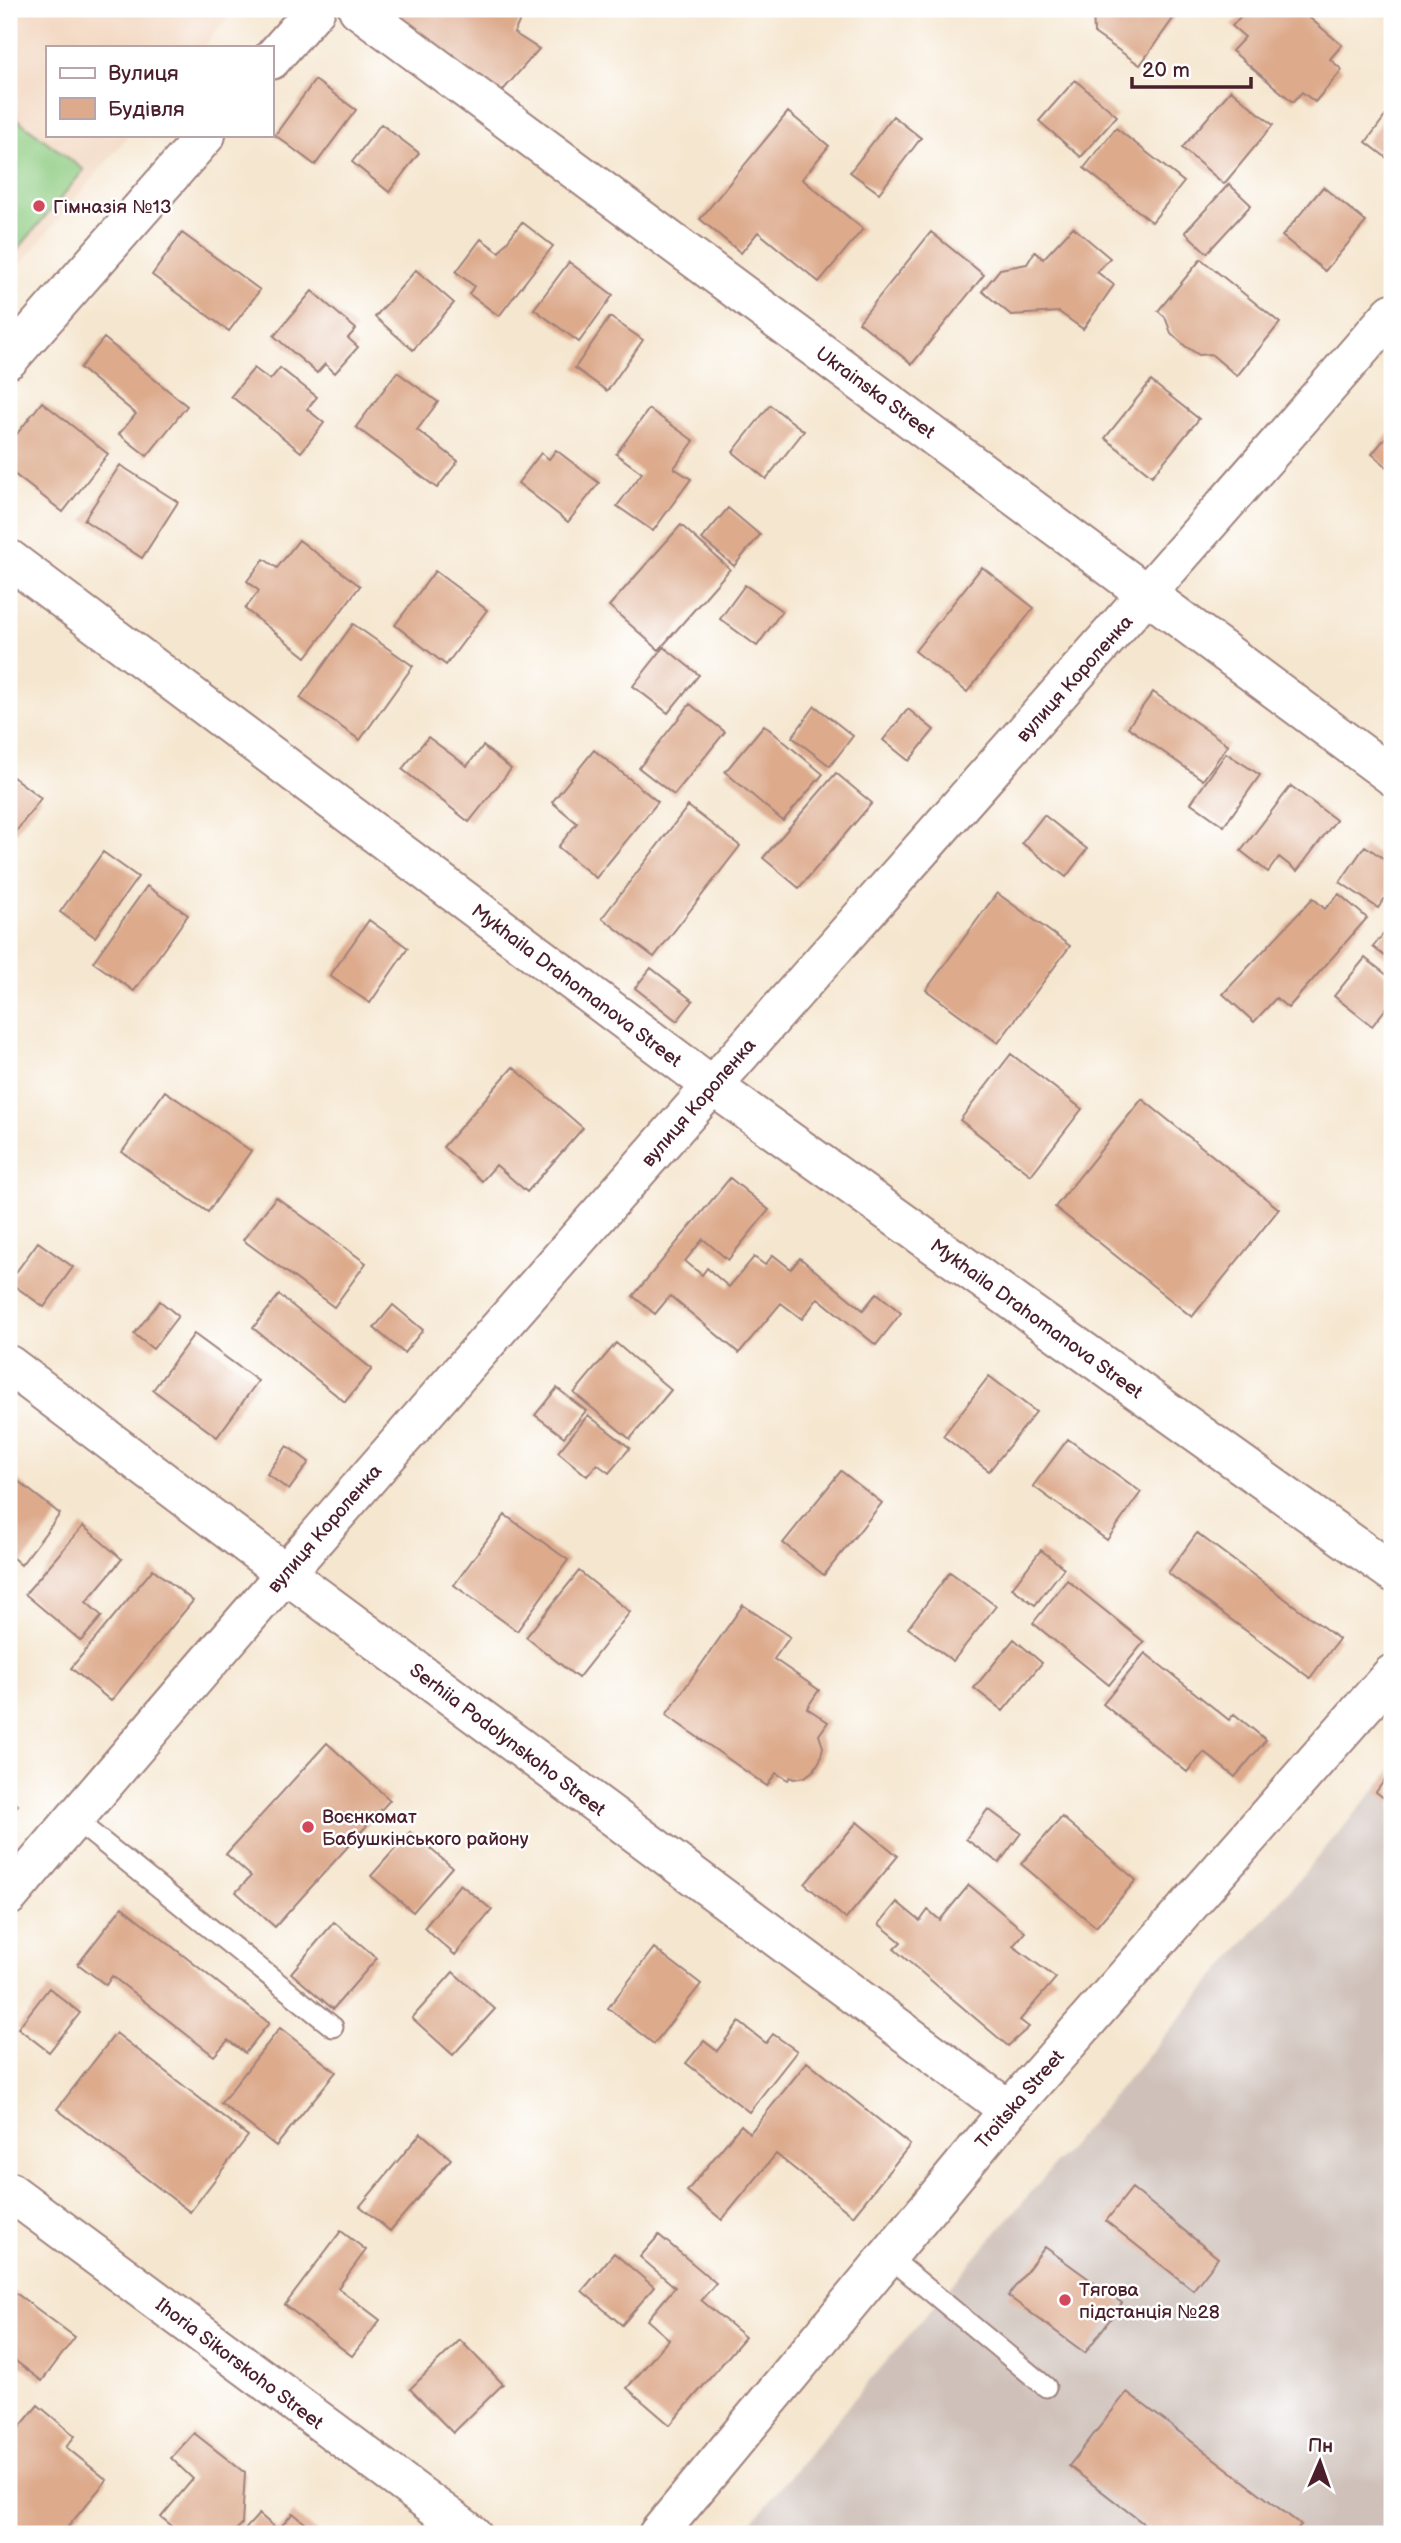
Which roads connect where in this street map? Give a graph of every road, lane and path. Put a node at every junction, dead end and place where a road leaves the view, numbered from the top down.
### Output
1 (316, 9) edge
2 (358, 9) edge
3 (273, 58) edge
4 (205, 136) edge
5 (1392, 313) edge
6 (9, 359) edge
7 (9, 559) edge
8 (1149, 594) junction
9 (1392, 776) edge
10 (711, 1085) junction
11 (9, 1365) edge
12 (1392, 1572) edge
13 (285, 1573) junction
14 (1392, 1674) edge
15 (74, 1819) junction
16 (9, 1896) edge
17 (332, 2027) dead end
18 (1009, 2110) junction
19 (9, 2191) edge
20 (888, 2256) junction
21 (1046, 2386) dead end
22 (472, 2534) edge
23 (658, 2534) edge

1 - 3 street
2 - 8 street, Ukrainska Street
4 - 6 street
5 - 8 street, вулиця Короленка
7 - 10 street, Mykhaila Drahomanova Street
8 - 9 street, Ukrainska Street
8 - 10 street, вулиця Короленка
10 - 12 street, Mykhaila Drahomanova Street
10 - 13 street, вулиця Короленка
11 - 13 street, Serhiia Podolynskoho Street
13 - 15 street, вулиця Короленка
13 - 18 street, Serhiia Podolynskoho Street
14 - 18 street, Troitska Street
15 - 16 street, вулиця Короленка
15 - 17 lane
18 - 20 street, Troitska Street
19 - 22 street, Ihoria Sikorskoho Street
20 - 21 lane
20 - 23 street, Troitska Street

